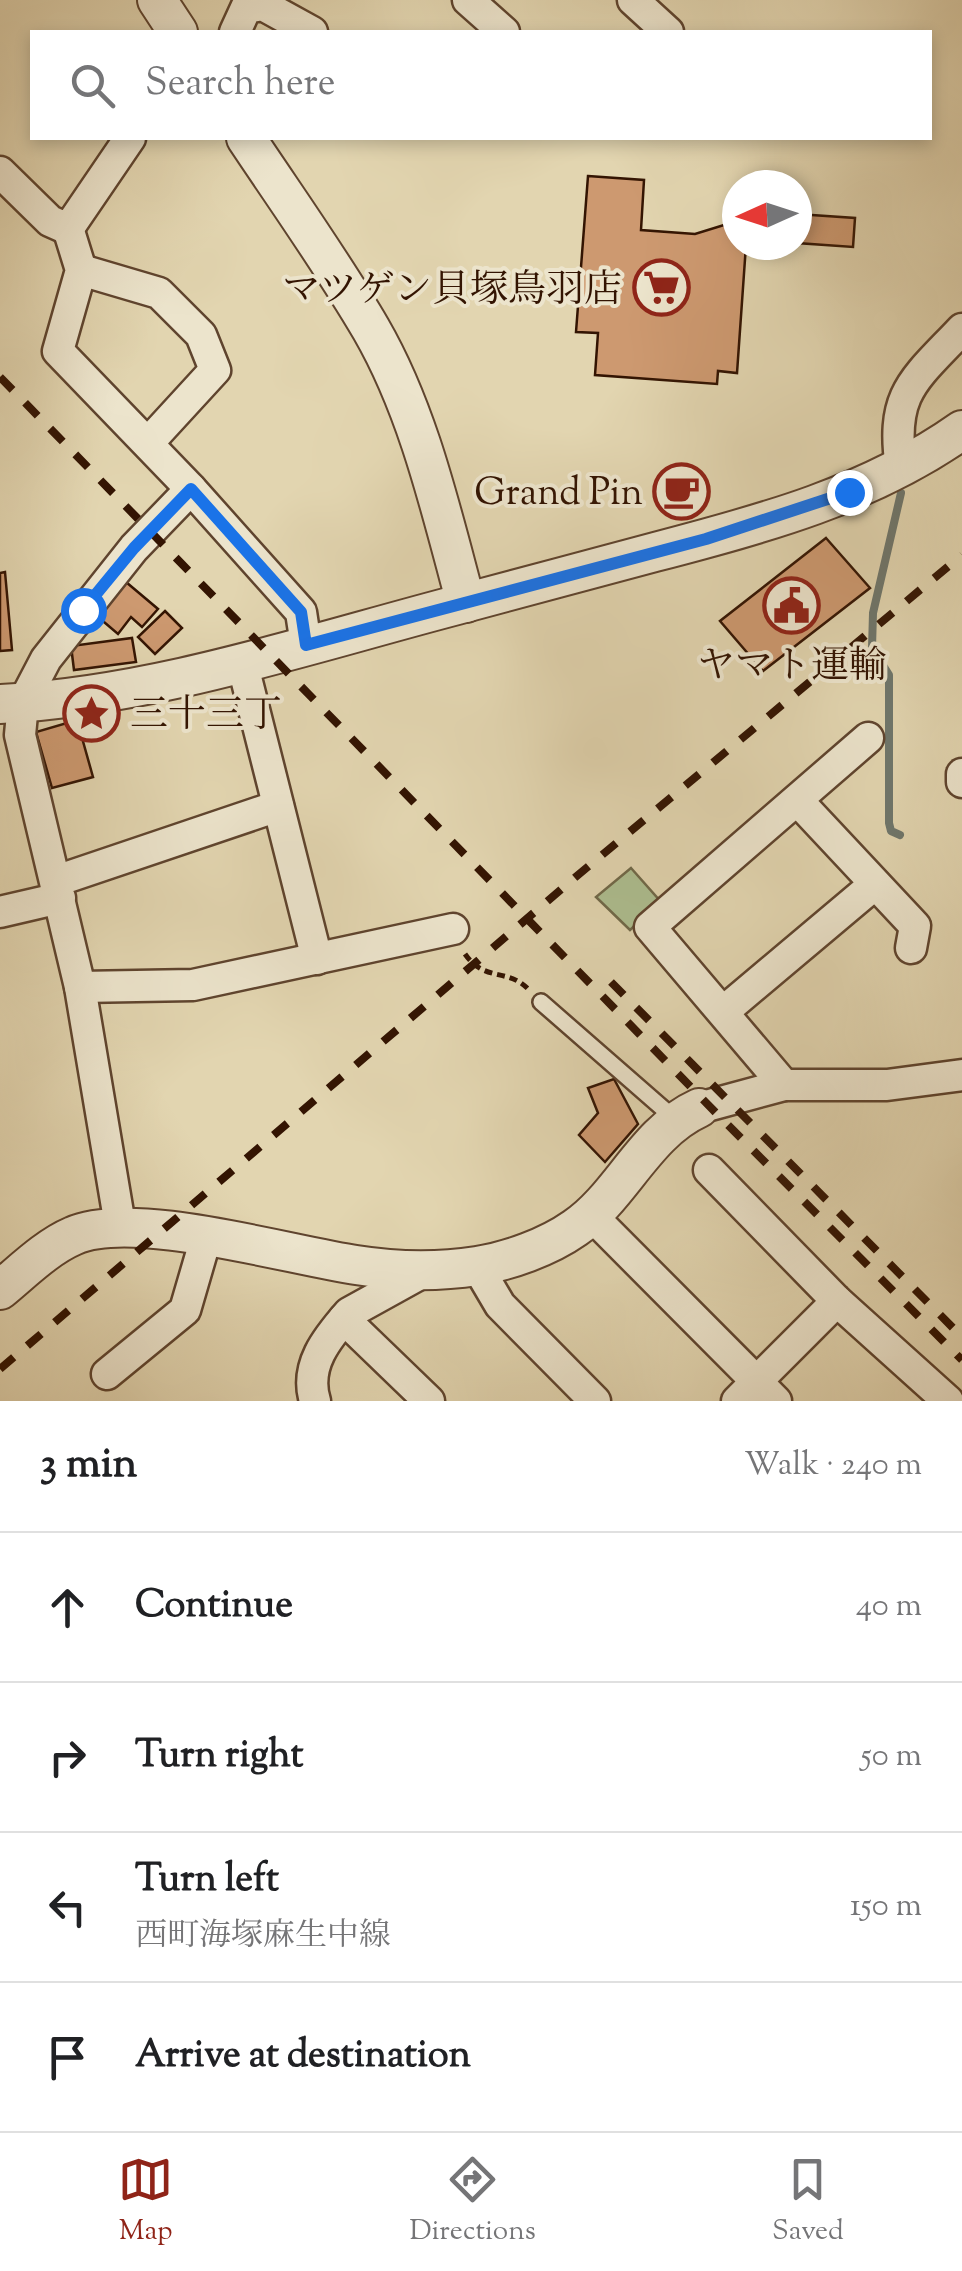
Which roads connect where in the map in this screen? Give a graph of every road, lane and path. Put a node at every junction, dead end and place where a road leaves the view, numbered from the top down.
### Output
1 (157, 0) edge
2 (468, 0) edge
3 (633, 0) edge
4 (177, 30) edge
5 (236, 30) edge
6 (308, 30) edge
7 (502, 30) edge
8 (666, 30) edge
9 (129, 140) edge
10 (247, 140) edge
11 (0, 172) edge
12 (68, 228) junction
13 (81, 270) junction
14 (962, 328) edge
15 (962, 430) edge
16 (148, 443) junction
17 (901, 468) junction
18 (191, 489) junction
19 (466, 603) junction
20 (306, 645) junction
21 (242, 662) junction
22 (11, 704) edge
23 (868, 738) dead end
24 (798, 801) junction
25 (278, 806) junction
26 (874, 884) junction
27 (58, 890) junction
28 (0, 912) edge
29 (453, 929) joint
30 (911, 948) dead end
31 (317, 959) junction
32 (80, 987) junction
33 (541, 1002) joint
34 (723, 1012) junction
35 (962, 1074) edge
36 (784, 1085) junction
37 (687, 1114) junction
38 (709, 1170) dead end
39 (590, 1214) junction
40 (120, 1225) junction
41 (206, 1238) junction
42 (477, 1266) junction
43 (430, 1268) junction
44 (0, 1290) edge
45 (837, 1301) junction
46 (344, 1319) junction
47 (108, 1374) dead end
48 (757, 1395) edge
49 (314, 1401) edge
50 (429, 1401) edge
51 (595, 1401) edge
52 (948, 1401) edge

1 - 4 street
2 - 7 street
3 - 8 street
5 - 6 street
9 - 12 street
10 - 19 street
11 - 12 street
12 - 13 street
13 - 16 street
13 - 16 street
14 - 17 street
15 - 17 street
16 - 18 street
17 - 19 street
18 - 20 street
18 - 22 street
19 - 20 street
20 - 21 street
21 - 22 street
21 - 25 street
22 - 27 street
23 - 24 street
24 - 26 street
24 - 34 street
25 - 27 street
25 - 31 street
26 - 30 street
26 - 34 street
27 - 28 street
27 - 32 street
29 - 31 street
29 - 33 path
31 - 32 street
32 - 40 street
33 - 37 lane
34 - 36 street
35 - 36 street
36 - 37 street
37 - 39 street
38 - 45 street
39 - 42 street
39 - 48 street
40 - 41 street
40 - 44 street
41 - 43 street
41 - 47 street
42 - 43 street
42 - 51 street
43 - 46 street
45 - 48 street
45 - 52 street
46 - 49 street
46 - 50 street

